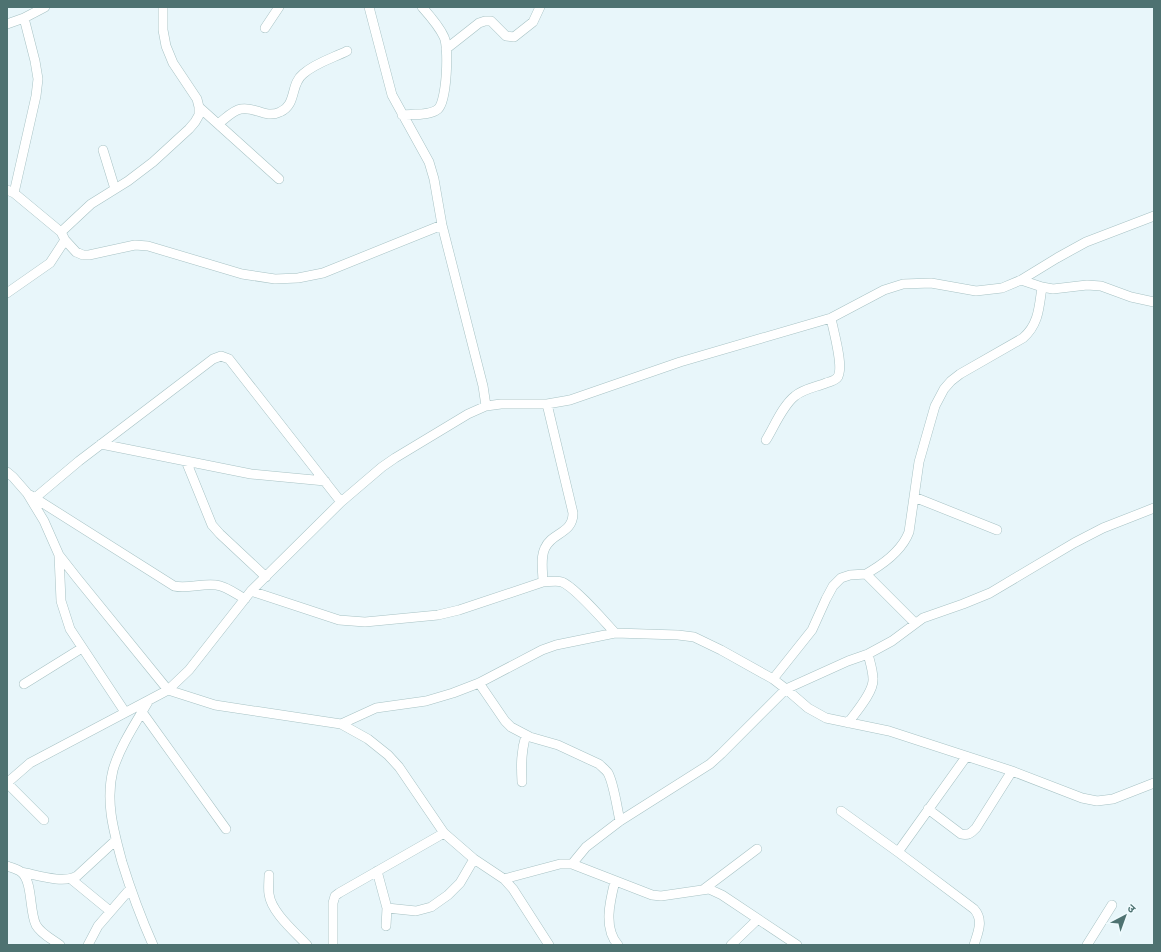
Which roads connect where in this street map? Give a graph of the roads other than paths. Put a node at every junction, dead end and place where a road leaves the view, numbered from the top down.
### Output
1 (45, 7) edge
2 (162, 7) edge
3 (279, 7) edge
4 (370, 7) edge
5 (422, 7) edge
6 (540, 7) edge
7 (24, 18) junction
8 (7, 24) edge
9 (265, 28) dead end
10 (446, 49) junction
11 (347, 51) dead end
12 (200, 107) junction
13 (402, 115) junction
14 (218, 124) junction
15 (103, 150) dead end
16 (279, 179) dead end
17 (116, 189) junction
18 (11, 192) edge
19 (1154, 216) edge
20 (442, 225) junction
21 (60, 232) junction
22 (65, 240) junction
23 (1021, 280) junction
24 (1042, 287) junction
25 (7, 293) edge
26 (1154, 302) edge
27 (831, 318) junction
28 (547, 404) junction
29 (486, 406) junction
30 (766, 440) dead end
31 (101, 444) junction
32 (186, 461) junction
33 (7, 472) edge
34 (325, 481) junction
35 (31, 495) junction
36 (914, 497) junction
37 (341, 502) junction
38 (1154, 508) edge
39 (997, 530) dead end
40 (59, 555) junction
41 (866, 574) junction
42 (266, 577) junction
43 (543, 582) junction
44 (251, 591) junction
45 (245, 599) junction
46 (915, 623) junction
47 (616, 633) junction
48 (82, 648) junction
49 (868, 654) junction
50 (773, 680) junction
51 (479, 683) junction
52 (24, 684) dead end
53 (786, 689) junction
54 (168, 690) junction
55 (149, 700) junction
56 (125, 712) junction
57 (142, 712) junction
58 (340, 724) junction
59 (848, 724) junction
60 (526, 736) junction
61 (966, 757) junction
62 (1012, 771) junction
63 (8, 779) edge
64 (522, 782) dead end
65 (1154, 783) edge
66 (928, 809) junction
67 (841, 811) dead end
68 (44, 820) dead end
69 (620, 821) junction
70 (226, 829) dead end
71 (444, 833) junction
72 (116, 840) junction
73 (757, 849) dead end
74 (898, 852) junction
75 (474, 859) junction
76 (572, 864) junction
77 (7, 866) edge
78 (377, 871) junction
79 (21, 872) junction
80 (269, 875) dead end
81 (71, 879) junction
82 (504, 879) junction
83 (615, 881) junction
84 (130, 889) junction
85 (704, 889) junction
86 (1112, 905) dead end
87 (387, 908) junction
88 (110, 911) junction
89 (758, 919) junction
90 (386, 926) dead end
91 (60, 945) edge
92 (88, 945) edge
93 (152, 945) edge
94 (307, 945) edge
95 (333, 945) edge
96 (549, 945) edge
97 (618, 945) edge
98 (731, 945) edge
99 (797, 945) edge
100 (974, 945) edge
101 (1087, 945) edge

1 - 7 street
2 - 12 street
3 - 9 street
4 - 13 street
5 - 10 street
6 - 10 street
7 - 8 street
7 - 18 street
10 - 13 street
11 - 14 street
12 - 14 street
12 - 17 street
13 - 20 street
14 - 16 street
15 - 17 street
17 - 21 street
18 - 21 street
19 - 23 street
20 - 22 street
20 - 29 street
21 - 22 street
22 - 25 street
23 - 24 street
23 - 27 street
24 - 26 street
24 - 36 street
27 - 28 street
27 - 30 street
28 - 29 street
28 - 43 street
29 - 37 street
31 - 32 street
31 - 34 street
31 - 35 street
32 - 34 street
32 - 42 street
33 - 35 street
34 - 37 street
35 - 40 street
35 - 45 street
36 - 39 street
36 - 41 street
37 - 42 street
38 - 46 street
40 - 48 street
40 - 54 street
41 - 46 street
41 - 50 street
42 - 44 street
43 - 44 street
43 - 47 street
44 - 45 street
45 - 54 street
46 - 49 street
47 - 50 street
47 - 51 street
48 - 52 street
48 - 56 street
49 - 53 street
49 - 59 street
50 - 53 street
51 - 58 street
51 - 60 street
53 - 59 street
53 - 69 street
54 - 55 street
54 - 58 street
55 - 56 street
55 - 57 street
56 - 63 street
57 - 70 street
57 - 72 street
58 - 71 street
59 - 61 street
60 - 64 street
60 - 69 street
61 - 62 street
61 - 66 street
62 - 65 street
62 - 66 street
63 - 68 street
66 - 74 street
67 - 74 street
69 - 76 street
71 - 75 street
71 - 78 street
72 - 81 street
72 - 84 street
73 - 85 street
74 - 100 street
75 - 82 street
75 - 87 street
76 - 82 street
76 - 83 street
77 - 79 street
78 - 87 street
78 - 95 street
79 - 81 street
79 - 91 street
80 - 94 street
81 - 88 street
82 - 96 street
83 - 85 street
83 - 97 street
84 - 88 street
84 - 93 street
85 - 89 street
86 - 101 street
87 - 90 street
88 - 92 street
89 - 98 street
89 - 99 street

